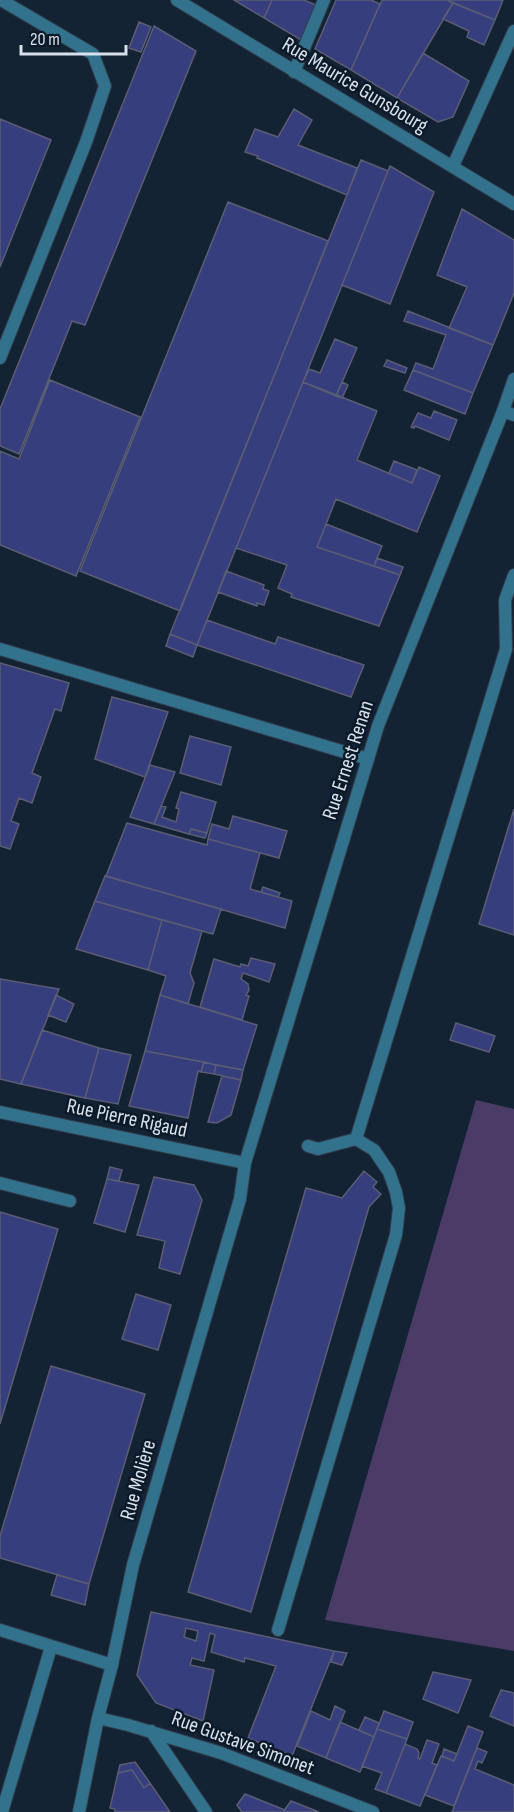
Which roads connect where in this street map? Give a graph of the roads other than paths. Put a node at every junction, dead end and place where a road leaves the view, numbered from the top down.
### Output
1 (1, 0) edge
2 (177, 0) edge
3 (324, 0) edge
4 (514, 31) edge
5 (294, 72) junction
6 (453, 166) junction
7 (514, 204) edge
8 (0, 358) edge
9 (514, 379) edge
10 (508, 413) edge
11 (514, 575) edge
12 (0, 649) edge
13 (368, 759) junction
14 (0, 1112) edge
15 (356, 1139) junction
16 (308, 1146) dead end
17 (245, 1163) junction
18 (0, 1183) edge
19 (70, 1201) dead end
20 (0, 1630) edge
21 (278, 1630) dead end
22 (51, 1647) junction
23 (112, 1665) junction
24 (99, 1718) junction
25 (151, 1731) junction
26 (2, 1812) edge
27 (79, 1812) edge
28 (206, 1812) edge
29 (373, 1812) edge

1 - 8 street
2 - 5 street, Rue Maurice Gunsbourg
3 - 5 street
4 - 6 street
5 - 6 street, Rue Maurice Gunsbourg
6 - 7 street, Rue Maurice Gunsbourg
9 - 10 street, Rue Ernest Renan
10 - 13 street, Rue Ernest Renan
11 - 15 street
12 - 13 street
13 - 17 street, Rue Ernest Renan
14 - 17 street, Rue Pierre Rigaud
15 - 16 street
15 - 21 street
17 - 23 street, Rue Molière
18 - 19 street
20 - 22 street
22 - 23 street
22 - 26 street
23 - 24 street, Rue Molière
24 - 25 street, Rue Gustave Simonet
24 - 27 street, Rue Molière
25 - 28 street
25 - 29 street, Rue Gustave Simonet

